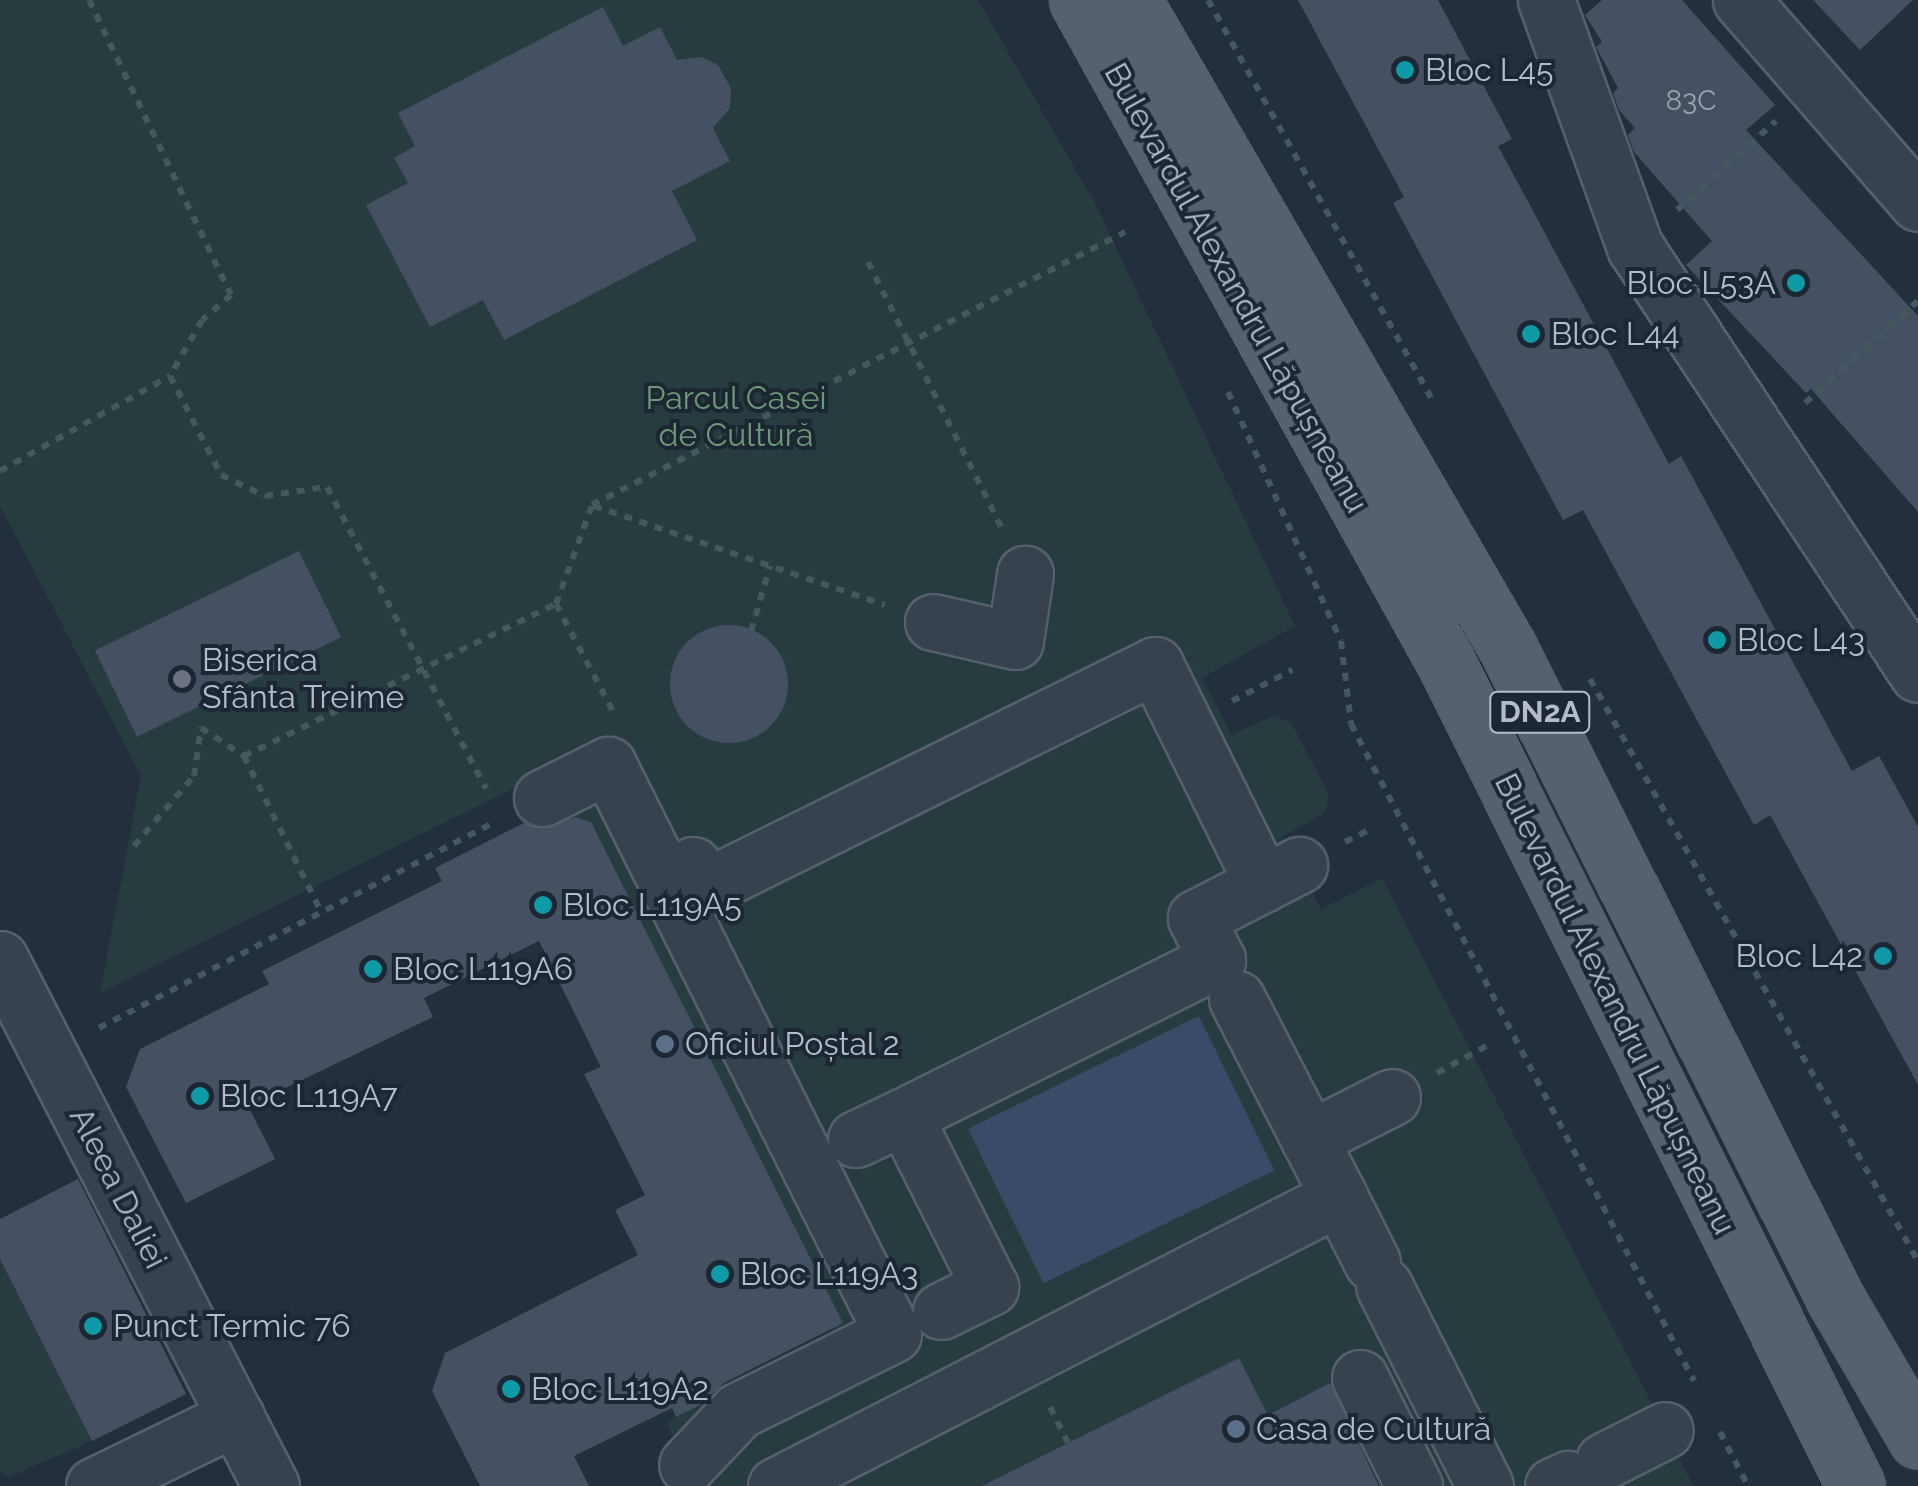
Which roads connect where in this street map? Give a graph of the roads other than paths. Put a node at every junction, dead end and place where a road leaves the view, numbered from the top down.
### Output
1 (1078, 0) edge
2 (1132, 0) edge
3 (1546, 0) edge
4 (1742, 0) edge
5 (1918, 203) edge
6 (1024, 574) road end
7 (933, 622) road end
8 (1918, 674) edge
9 (1033, 676) junction
10 (542, 798) road end
11 (693, 865) dead end
12 (0, 959) edge
13 (1236, 999) dead end
14 (1392, 1097) dead end
15 (1309, 1139) junction
16 (1339, 1197) junction
17 (1386, 1290) junction
18 (941, 1311) dead end
19 (893, 1334) junction
20 (928, 1405) junction
21 (738, 1411) junction
22 (1694, 1416) road end
23 (1818, 1416) junction
24 (236, 1417) junction
25 (1918, 1440) edge
26 (688, 1464) dead end
27 (1575, 1475) edge
28 (776, 1485) edge
29 (94, 1486) edge
30 (271, 1486) edge
31 (1414, 1486) edge
32 (1486, 1486) edge
33 (1842, 1486) edge
34 (1856, 1486) edge

1 - 23 main road, Bulevardul Alexandru Lăpușneanu / DN2A
2 - 25 main road, Bulevardul Alexandru Lăpușneanu / DN2A
3 - 8 street
4 - 5 street
6 - 9 street
7 - 9 street
9 - 11 street
9 - 18 street
10 - 19 street
12 - 24 street, Aleea Daliei
13 - 15 street
14 - 15 street
15 - 16 street
16 - 17 street
16 - 20 street
17 - 31 street
17 - 32 street
19 - 20 street
19 - 21 street
20 - 28 street
21 - 26 street
21 - 28 street
22 - 27 street
23 - 33 main road
23 - 34 main road, Bulevardul Alexandru Lăpușneanu / DN2A
24 - 29 street
24 - 30 street, Aleea Daliei

